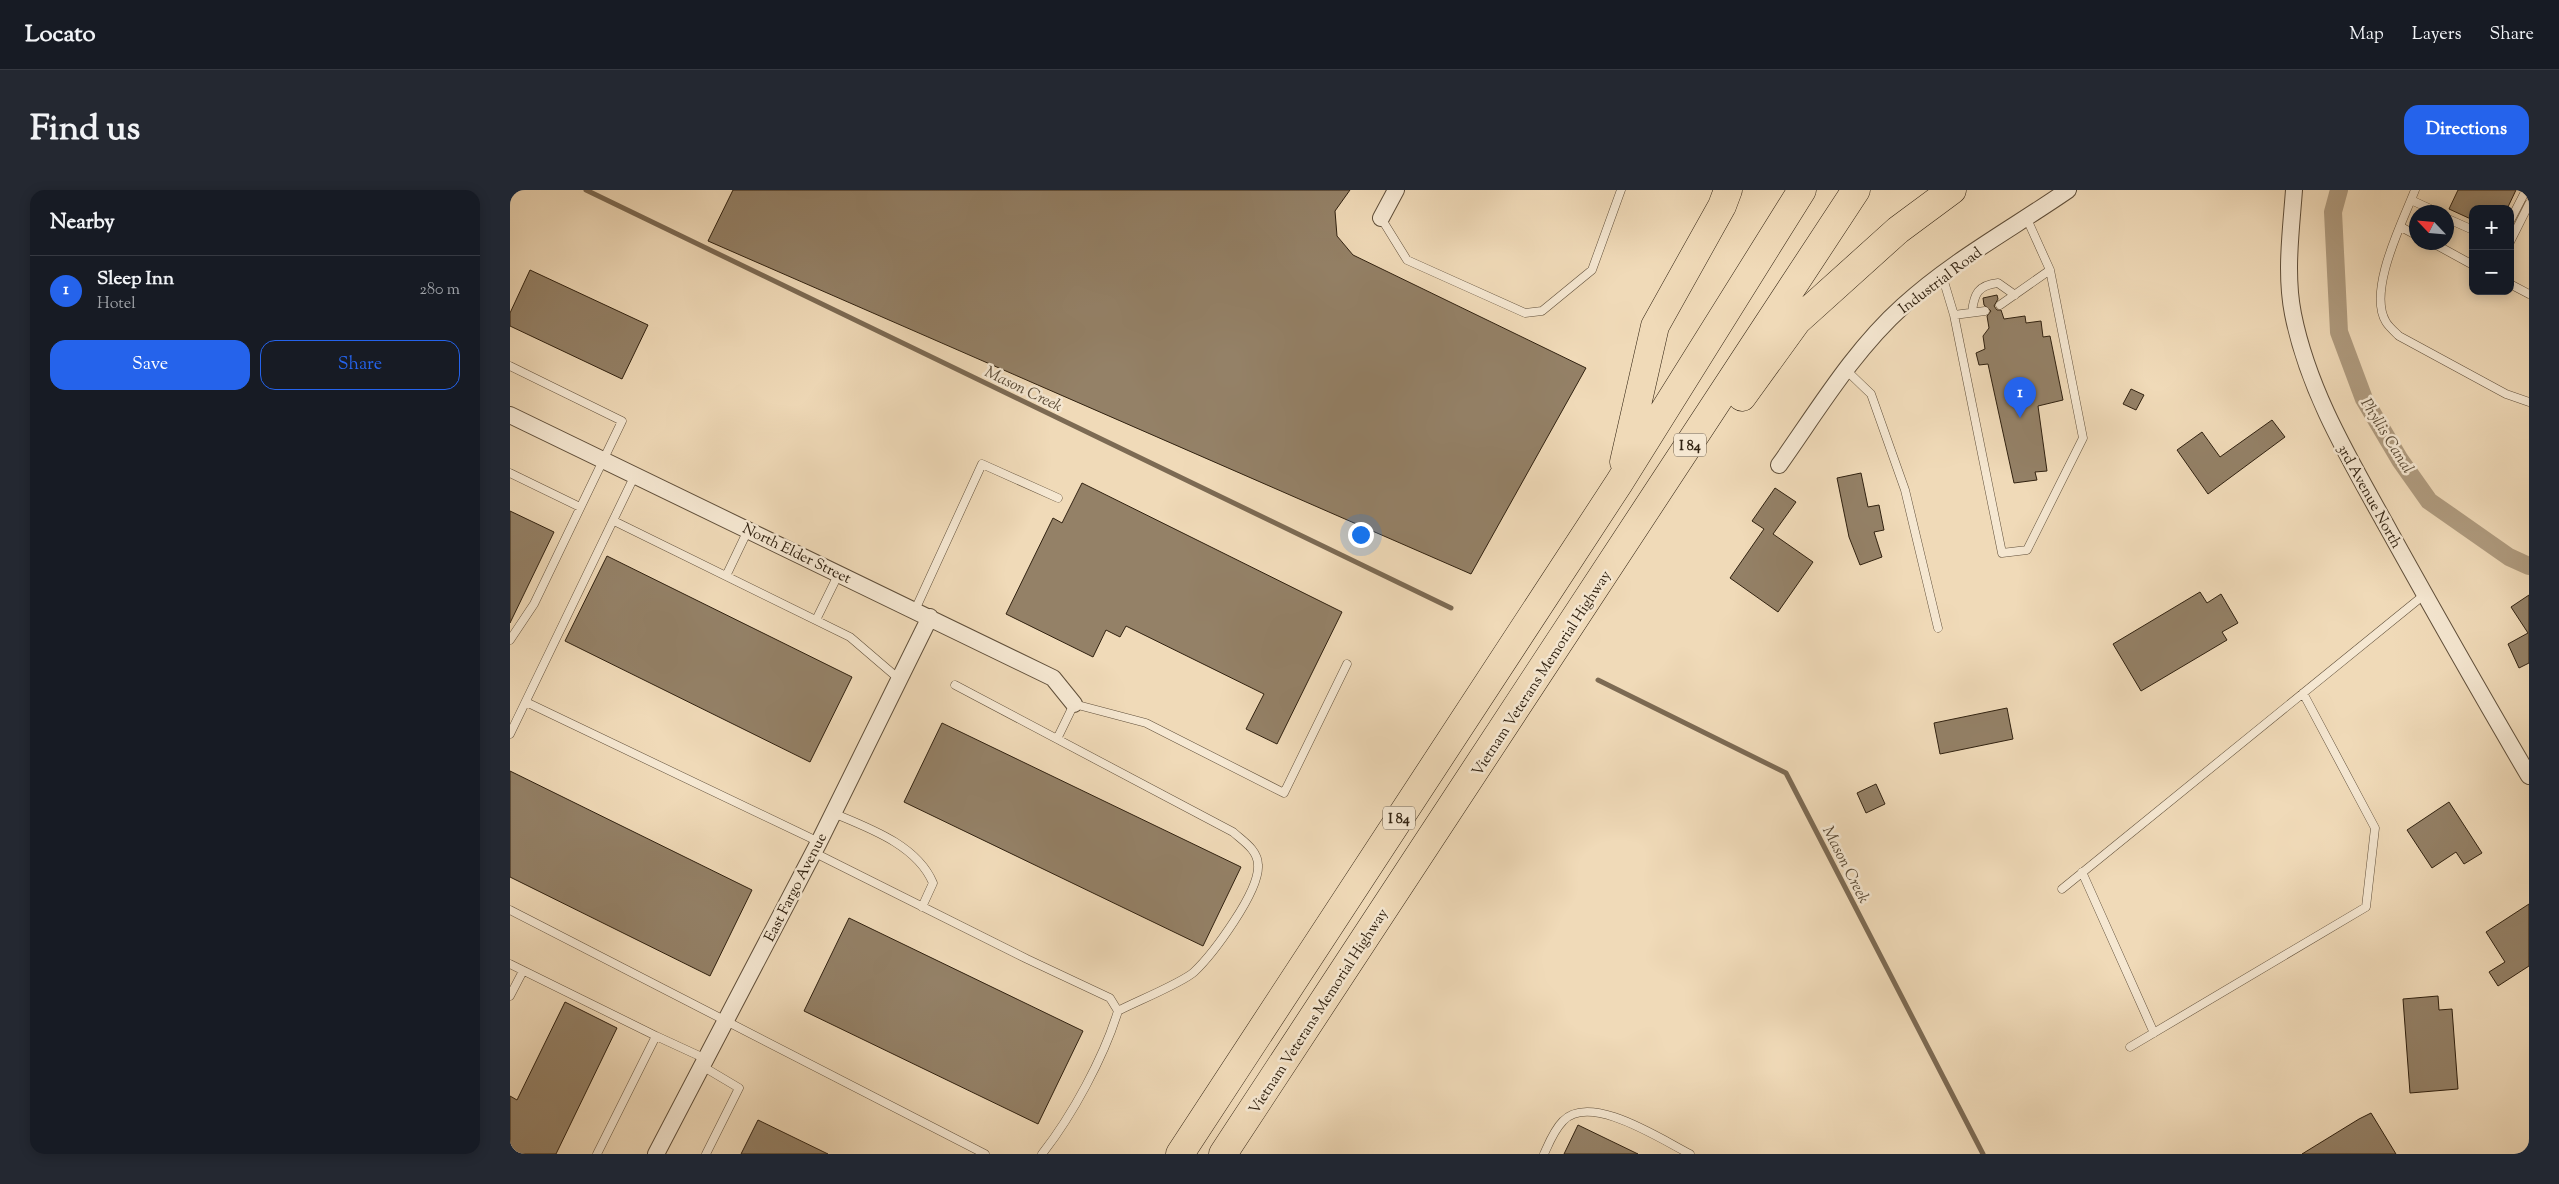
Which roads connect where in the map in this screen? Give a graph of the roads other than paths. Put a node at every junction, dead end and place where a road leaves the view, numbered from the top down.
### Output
1 (1396, 190) edge
2 (1622, 190) edge
3 (1728, 190) edge
4 (1802, 190) edge
5 (1856, 190) edge
6 (1952, 190) edge
7 (2068, 190) edge
8 (2294, 190) edge
9 (2415, 190) edge
10 (2526, 190) edge
11 (2412, 200) junction
12 (2529, 204) edge
13 (2422, 205) edge
14 (2514, 213) edge
15 (1382, 218) joint
16 (2027, 219) junction
17 (2454, 222) edge
18 (2401, 226) junction
19 (2469, 228) edge
20 (2409, 231) edge
21 (2514, 234) edge
22 (2446, 250) edge
23 (2469, 263) edge
24 (2050, 270) junction
25 (1942, 274) junction
26 (2514, 286) edge
27 (2529, 294) edge
28 (2015, 295) junction
29 (2000, 305) dead end
30 (1986, 311) dead end
31 (1972, 312) junction
32 (1954, 315) junction
33 (510, 366) edge
34 (1846, 370) junction
35 (2529, 403) edge
36 (510, 415) edge
37 (603, 460) junction
38 (1779, 465) dead end
39 (510, 473) edge
40 (635, 475) junction
41 (1619, 482) junction
42 (1058, 498) dead end
43 (580, 507) junction
44 (614, 521) junction
45 (748, 530) junction
46 (839, 573) junction
47 (726, 576) junction
48 (2424, 594) junction
49 (915, 610) junction
50 (930, 617) junction
51 (816, 620) junction
52 (1938, 628) dead end
53 (510, 640) edge
54 (1347, 664) dead end
55 (899, 679) junction
56 (955, 685) dead end
57 (2303, 693) junction
58 (1523, 700) junction
59 (526, 702) junction
60 (1074, 704) junction
61 (510, 734) edge
62 (1057, 739) junction
63 (2529, 776) edge
64 (833, 813) junction
65 (816, 847) junction
66 (2082, 872) junction
67 (2062, 889) dead end
68 (922, 907) junction
69 (510, 910) edge
70 (510, 964) edge
71 (523, 971) junction
72 (510, 996) edge
73 (1118, 1011) junction
74 (726, 1020) junction
75 (2154, 1033) junction
76 (656, 1036) junction
77 (2130, 1047) dead end
78 (704, 1063) junction
79 (596, 1154) edge
80 (656, 1154) edge
81 (706, 1154) edge
82 (985, 1154) edge
83 (1042, 1154) edge
84 (1180, 1154) edge
85 (1223, 1154) edge
86 (1544, 1154) edge
87 (1690, 1154) edge

1 - 15 street
2 - 15 lane
3 - 41 highway
4 - 41 highway, I 84
5 - 58 highway, Vietnam Veterans Memorial Highway / I 84
6 - 58 highway
7 - 16 street, Industrial Road
8 - 48 street, 3rd Avenue North
9 - 11 lane
10 - 14 lane
11 - 13 lane
11 - 18 lane
12 - 21 lane
16 - 24 lane
16 - 25 street, Industrial Road
17 - 19 lane
18 - 20 lane
18 - 35 lane
22 - 23 lane
24 - 28 lane
24 - 32 lane
25 - 32 lane
25 - 34 street, Industrial Road
26 - 27 lane
28 - 29 lane
28 - 31 lane
30 - 31 lane
31 - 32 lane
33 - 37 lane
34 - 38 street, Industrial Road
34 - 52 lane
36 - 37 street, North Elder Street
37 - 40 street, North Elder Street
37 - 43 lane
39 - 43 lane
40 - 44 lane
40 - 45 street, North Elder Street
41 - 84 highway, I 84
42 - 49 lane
43 - 53 lane
44 - 47 lane
44 - 59 lane
45 - 46 street, North Elder Street
45 - 47 lane
46 - 49 street, North Elder Street
46 - 51 lane
47 - 51 lane
48 - 57 lane
48 - 63 street, 3rd Avenue North
49 - 50 street, North Elder Street
50 - 55 street, East Fargo Avenue
50 - 60 street, North Elder Street
51 - 55 lane
54 - 60 lane
55 - 64 street, East Fargo Avenue
56 - 62 lane
57 - 66 lane
57 - 75 lane
58 - 85 highway, Vietnam Veterans Memorial Highway / I 84
59 - 61 lane
59 - 65 lane
60 - 62 lane
62 - 73 lane
64 - 65 street, East Fargo Avenue
64 - 68 lane
65 - 68 lane
65 - 74 street, East Fargo Avenue
66 - 67 lane
66 - 75 lane
68 - 73 lane
69 - 74 lane
70 - 71 lane
71 - 72 lane
71 - 76 lane
73 - 83 lane
74 - 78 street, East Fargo Avenue
74 - 82 lane
75 - 77 lane
76 - 78 lane
76 - 79 lane
78 - 80 street, East Fargo Avenue
78 - 81 lane
86 - 87 lane

